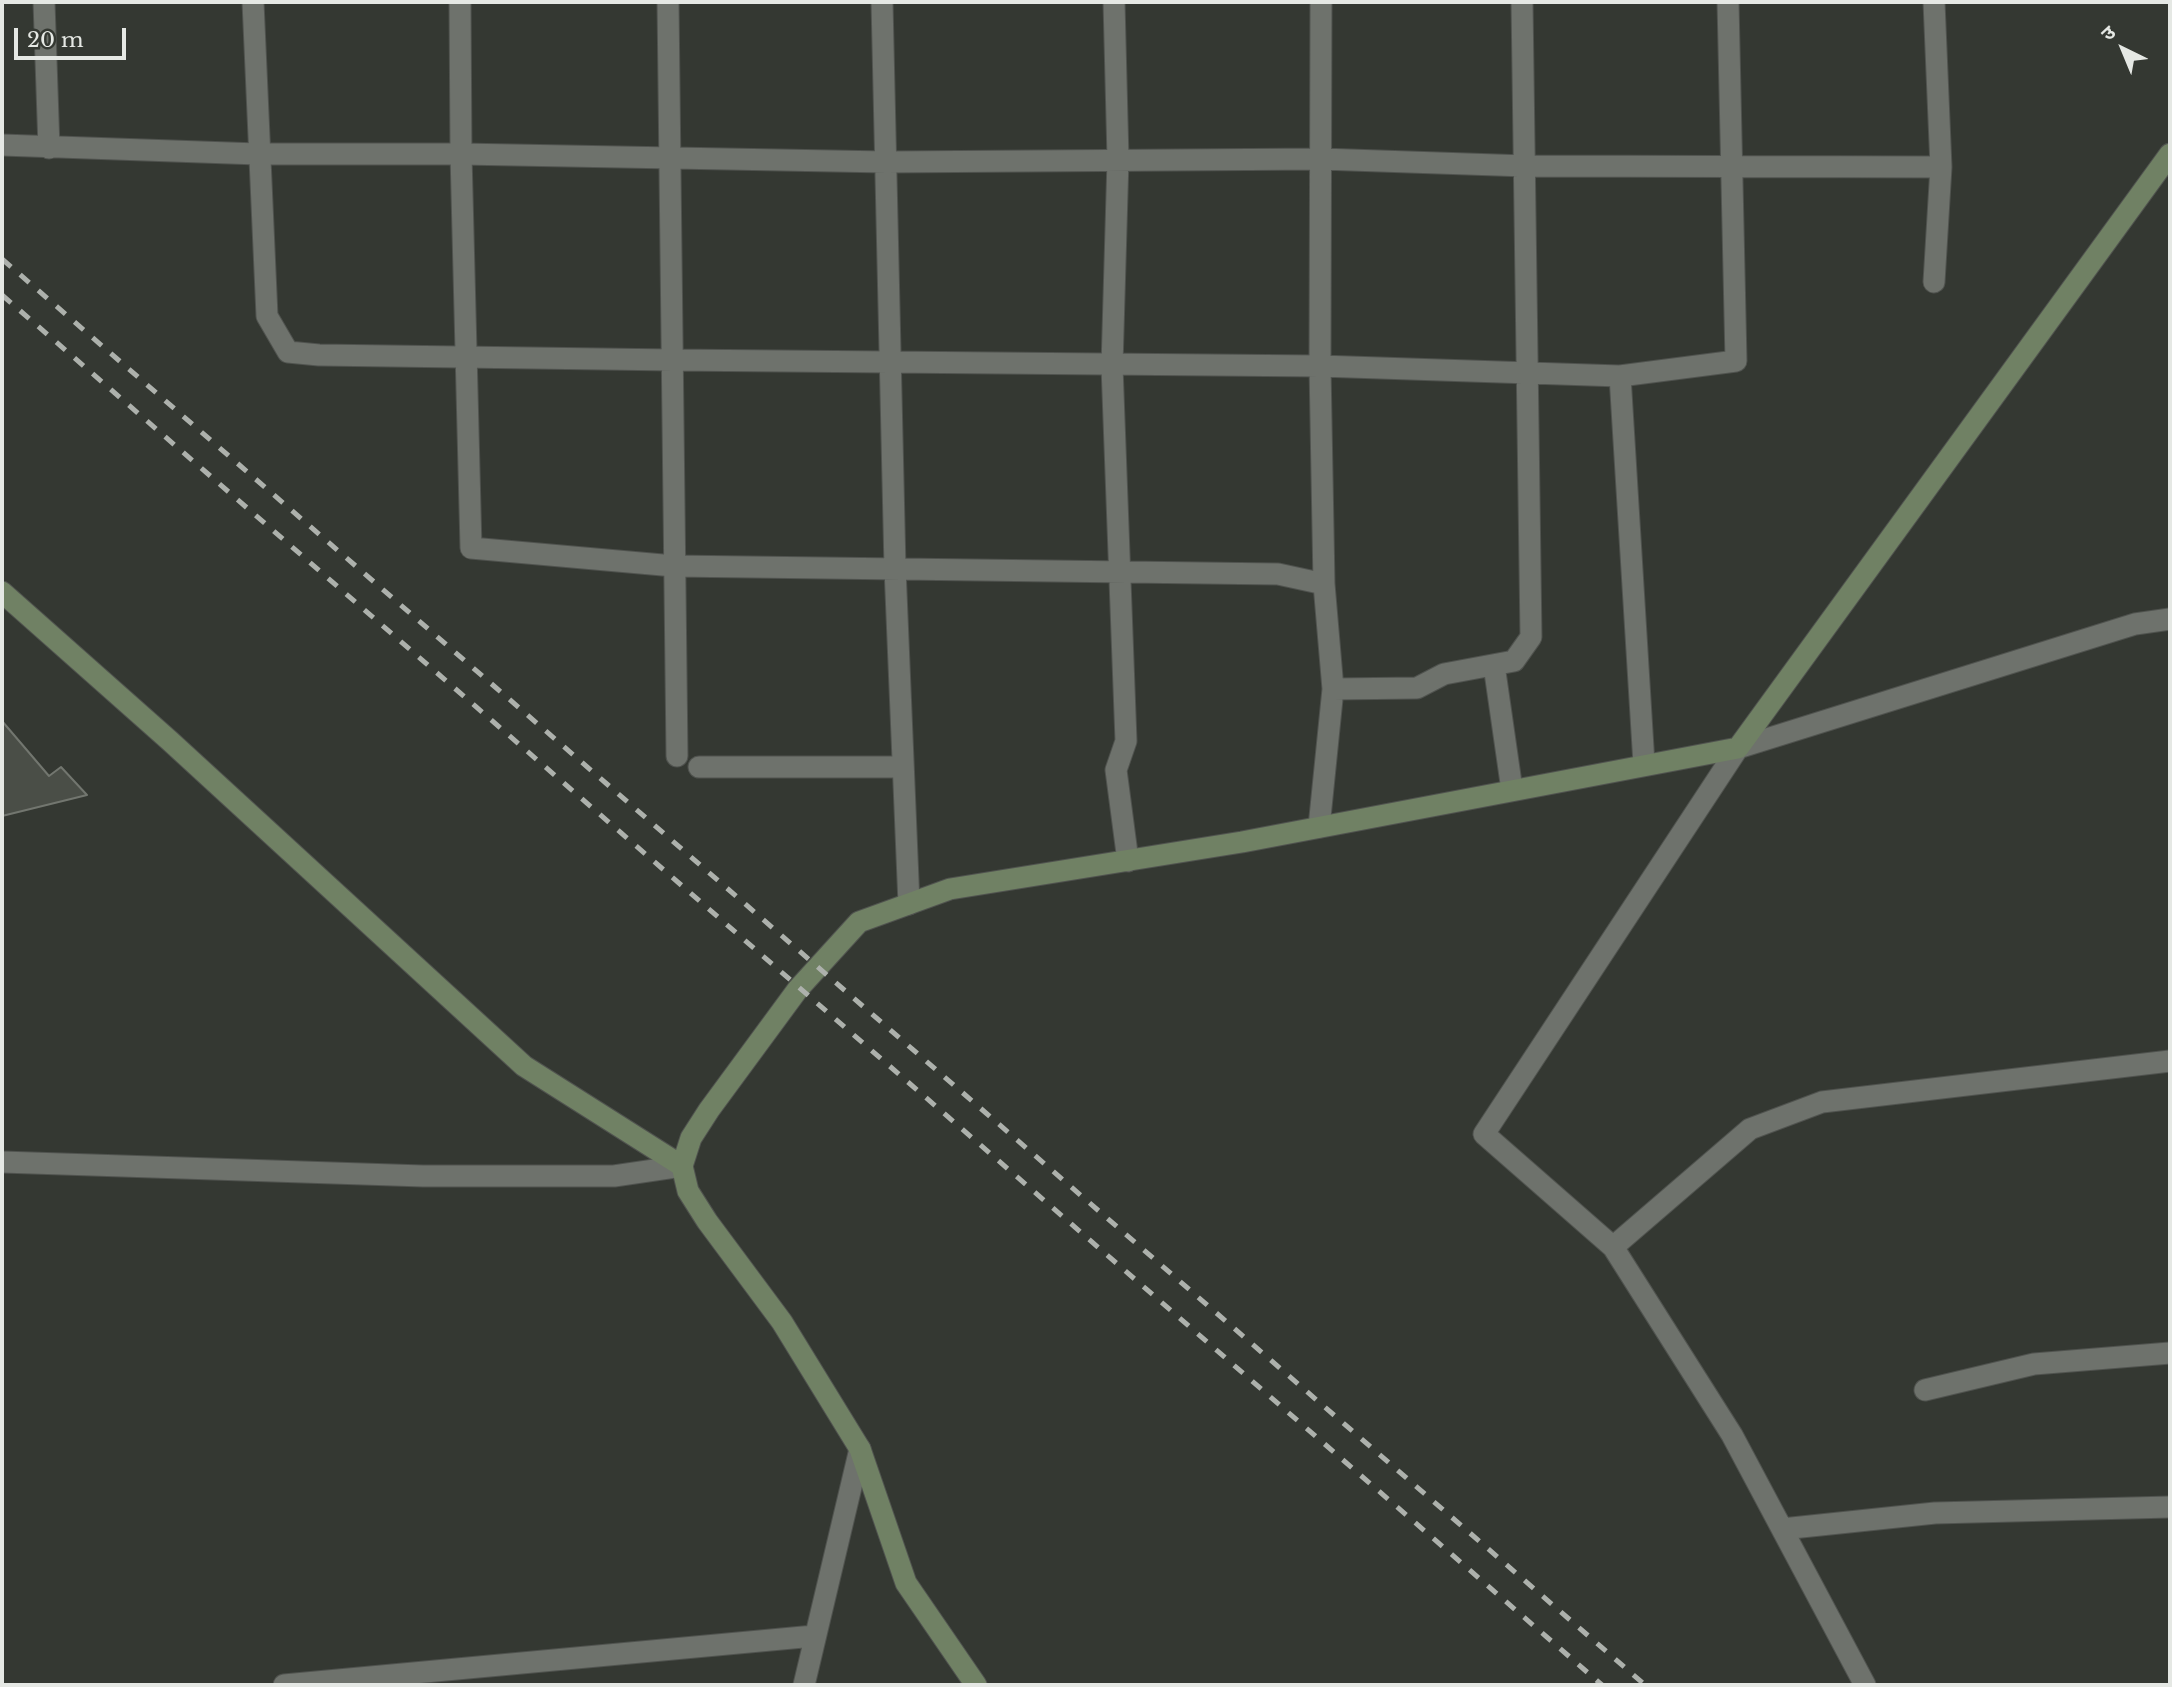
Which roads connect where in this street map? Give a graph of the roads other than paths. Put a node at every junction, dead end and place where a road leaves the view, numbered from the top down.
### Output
1 (44, 2) edge
2 (253, 2) edge
3 (460, 2) edge
4 (668, 2) edge
5 (882, 2) edge
6 (1114, 2) edge
7 (1321, 2) edge
8 (1522, 2) edge
9 (1728, 2) edge
10 (1934, 2) edge
11 (2, 145) edge
12 (49, 148) junction
13 (2170, 153) edge
14 (257, 154) junction
15 (461, 154) junction
16 (670, 157) junction
17 (1118, 159) junction
18 (1321, 159) junction
19 (886, 162) junction
20 (1526, 166) junction
21 (1733, 166) junction
22 (1941, 167) junction
23 (1934, 282) dead end
24 (466, 356) junction
25 (673, 360) junction
26 (891, 363) junction
27 (1112, 366) junction
28 (1320, 366) junction
29 (1527, 371) junction
30 (1620, 376) junction
31 (674, 566) junction
32 (895, 568) junction
33 (1117, 571) junction
34 (1324, 584) junction
35 (2, 592) edge
36 (2170, 619) edge
37 (1494, 665) junction
38 (1333, 689) junction
39 (1738, 748) junction
40 (677, 756) dead end
41 (1644, 764) junction
42 (699, 767) dead end
43 (902, 767) junction
44 (1512, 790) junction
45 (1319, 827) junction
46 (1128, 861) junction
47 (909, 904) junction
48 (2170, 1061) edge
49 (2, 1162) edge
50 (682, 1166) junction
51 (1613, 1247) junction
52 (2170, 1353) edge
53 (1925, 1390) dead end
54 (860, 1449) junction
55 (2170, 1507) edge
56 (1782, 1529) junction
57 (814, 1636) junction
58 (284, 1685) edge
59 (804, 1685) edge
60 (976, 1685) edge
61 (1865, 1685) edge

1 - 12 street
2 - 14 street
3 - 15 street
4 - 16 street
5 - 19 street
6 - 17 street
7 - 18 street
8 - 20 street
9 - 21 street
10 - 22 street
11 - 12 street
12 - 14 street
13 - 39 main road
14 - 15 street
14 - 24 street
15 - 16 street
15 - 24 street
16 - 19 street
16 - 25 street
17 - 18 street
17 - 19 street
17 - 27 street
18 - 20 street
18 - 28 street
19 - 26 street
20 - 21 street
20 - 29 street
21 - 22 street
21 - 30 street
22 - 23 street
24 - 25 street
24 - 31 street
25 - 26 street
25 - 31 street
26 - 27 street
26 - 32 street
27 - 28 street
27 - 33 street
28 - 29 street
28 - 34 street
29 - 30 street
29 - 37 street
30 - 41 street
31 - 32 street
31 - 40 street
32 - 33 street
32 - 43 street
33 - 34 street
33 - 46 street
34 - 38 street
35 - 50 main road
36 - 39 street
37 - 38 street
37 - 44 street
38 - 45 street
39 - 41 main road
39 - 51 street
41 - 44 main road
42 - 43 street
43 - 47 street
44 - 45 main road
45 - 46 main road
46 - 47 main road
47 - 50 main road
48 - 51 street
49 - 50 street
50 - 54 main road
51 - 56 street
52 - 53 street
54 - 57 street
54 - 60 main road
55 - 56 street
56 - 61 street
57 - 58 street
57 - 59 street

